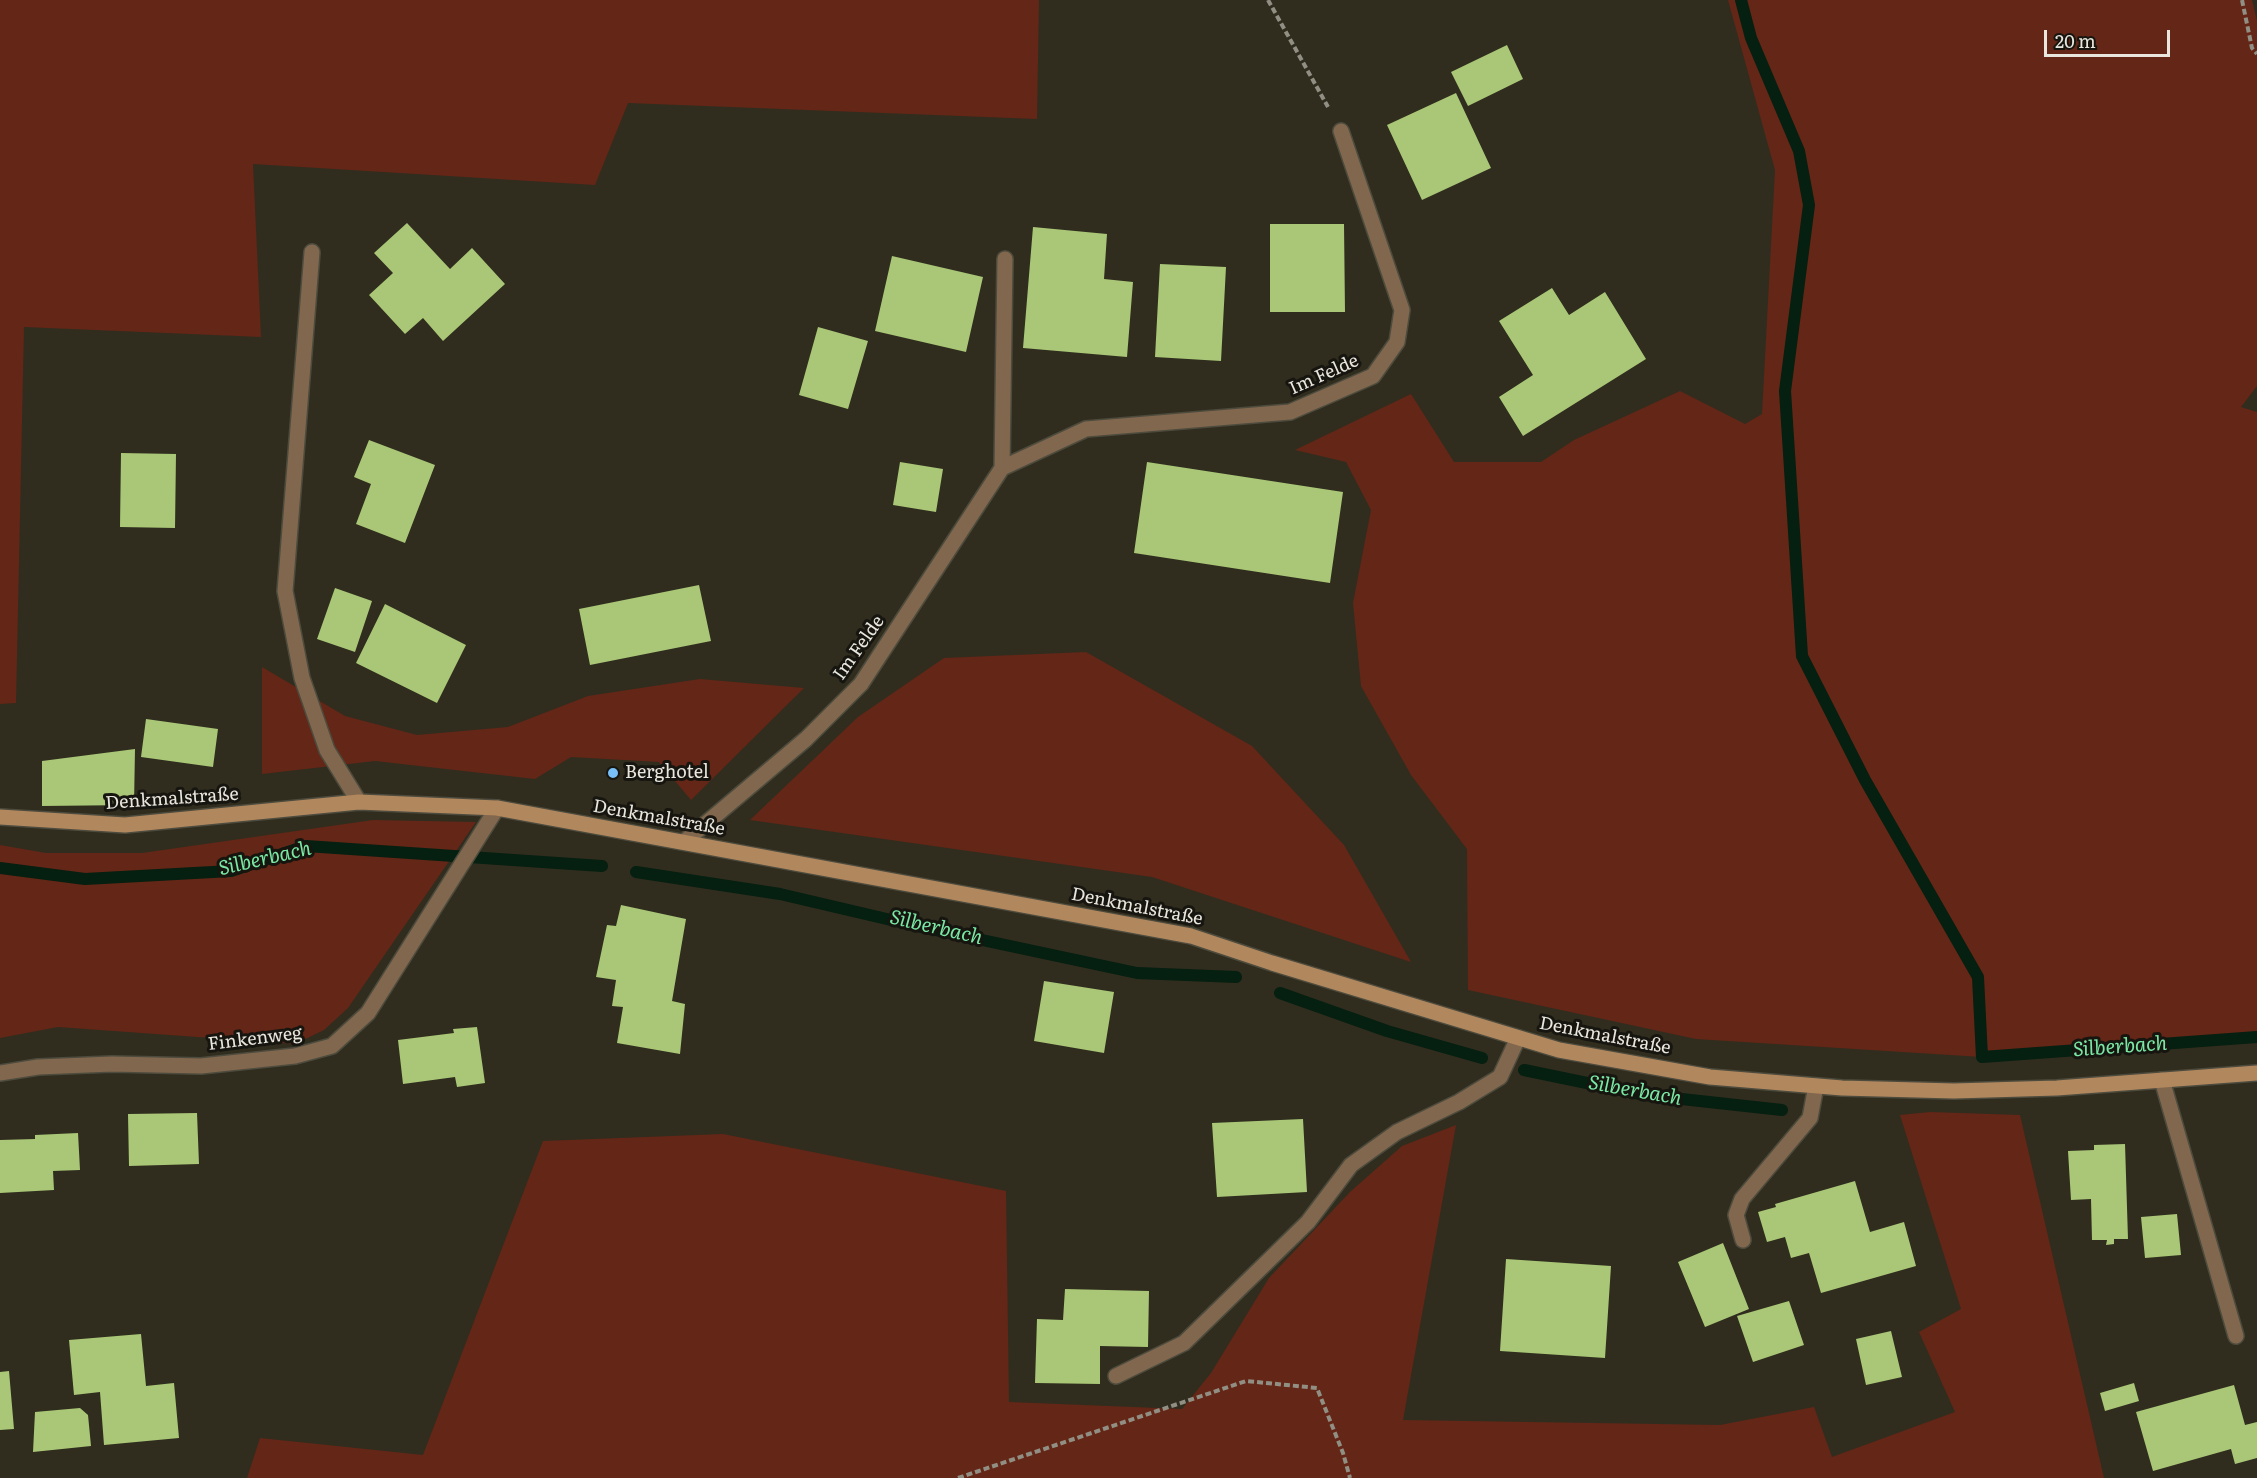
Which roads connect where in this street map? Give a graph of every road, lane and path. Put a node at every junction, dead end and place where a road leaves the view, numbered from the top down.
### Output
1 (1268, 0) edge
2 (2242, 0) edge
3 (2257, 54) edge
4 (1341, 131) joint
5 (312, 252) dead end
6 (1005, 259) dead end
7 (1002, 468) junction
8 (359, 802) junction
9 (497, 808) junction
10 (0, 817) edge
11 (684, 842) junction
12 (1518, 1038) junction
13 (0, 1073) edge
14 (2257, 1073) edge
15 (2162, 1080) junction
16 (1816, 1086) junction
17 (1743, 1240) dead end
18 (2236, 1336) dead end
19 (1116, 1376) dead end
20 (958, 1478) edge
21 (1350, 1478) edge

1 - 4 path
2 - 3 path
4 - 7 street, Im Felde
5 - 8 street
6 - 7 street
7 - 11 street, Im Felde
8 - 9 main road, Denkmalstraße
8 - 10 main road, Denkmalstraße
9 - 11 main road, Denkmalstraße
9 - 13 street, Finkenweg
11 - 12 main road, Denkmalstraße
12 - 16 main road, Denkmalstraße
12 - 19 street
14 - 15 main road, Denkmalstraße
15 - 16 main road, Denkmalstraße
15 - 18 street
16 - 17 street
20 - 21 path

